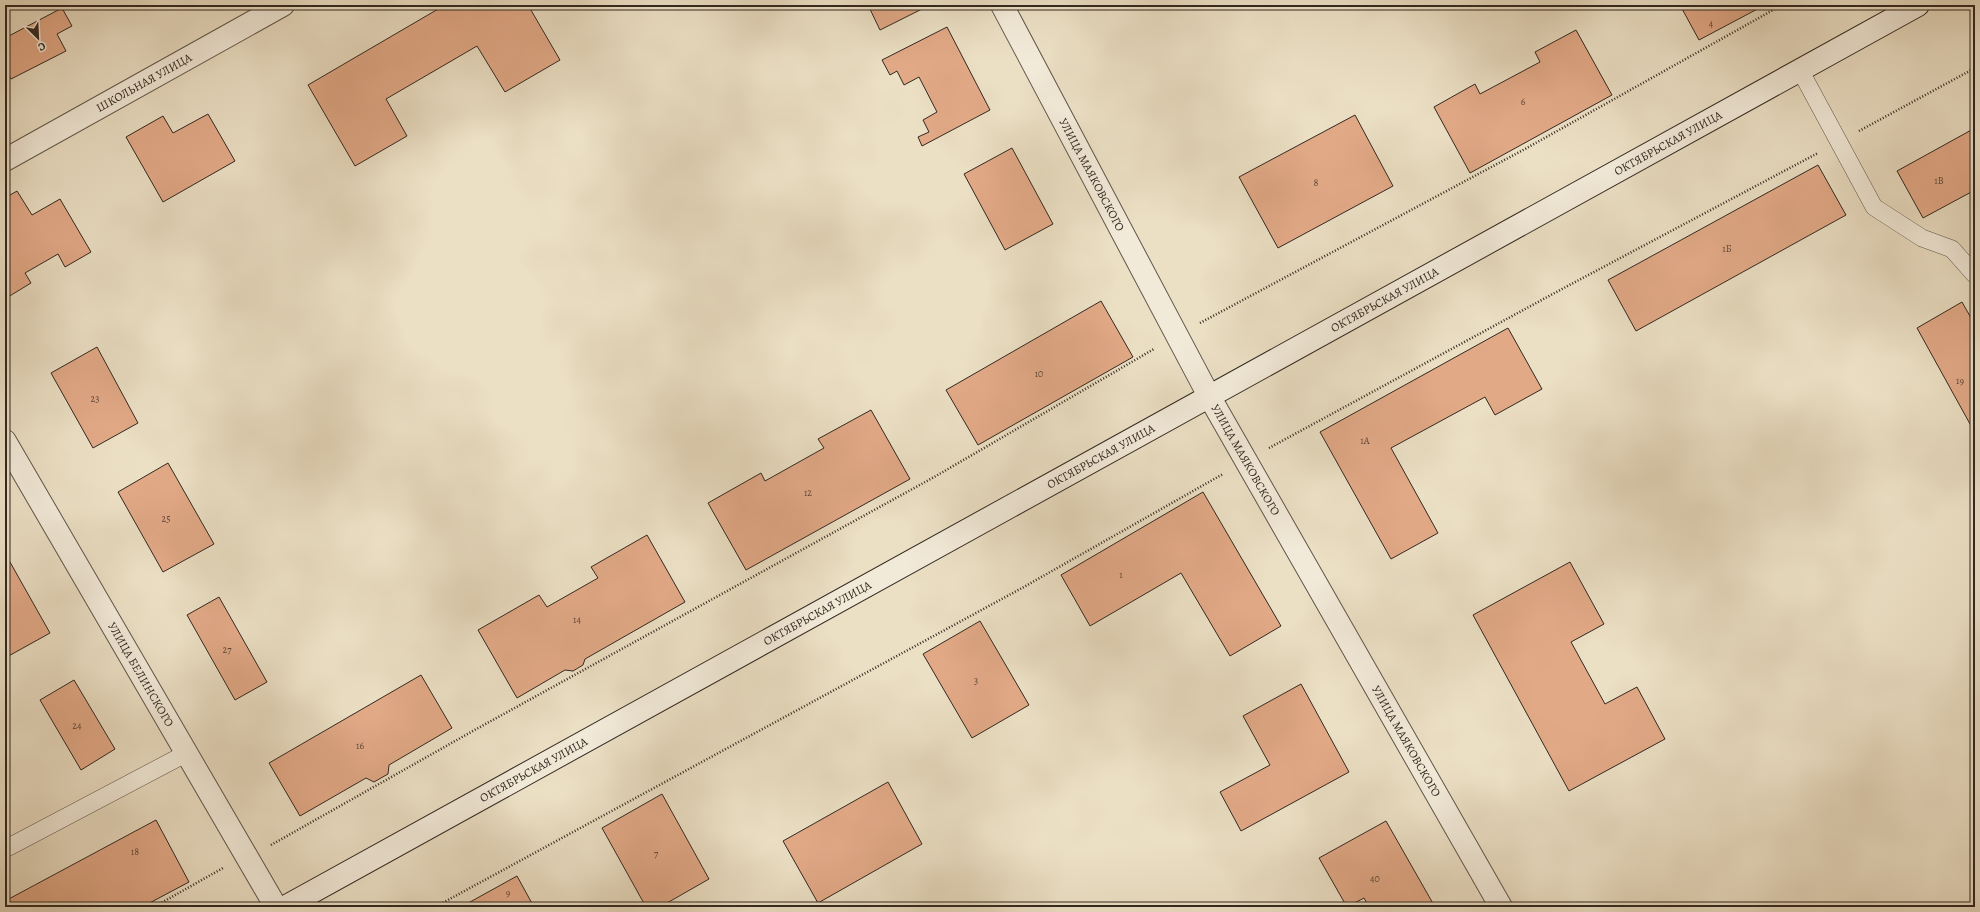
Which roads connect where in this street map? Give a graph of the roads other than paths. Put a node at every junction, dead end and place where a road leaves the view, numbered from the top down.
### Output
1 (283, 5) edge
2 (1002, 5) edge
3 (1918, 5) edge
4 (1800, 70) junction
5 (5, 160) edge
6 (1975, 275) edge
7 (1209, 396) junction
8 (5, 441) edge
9 (187, 753) junction
10 (5, 849) edge
11 (276, 907) edge
12 (284, 907) edge
13 (1501, 907) edge

1 - 5 street, ШКОЛЬНАЯ УЛИЦА
2 - 7 street, УЛИЦА МАЯКОВСКОГО
3 - 4 street, ОКТЯБРЬСКАЯ УЛИЦА
4 - 6 lane
4 - 7 street, ОКТЯБРЬСКАЯ УЛИЦА
7 - 12 street, ОКТЯБРЬСКАЯ УЛИЦА
7 - 13 street, УЛИЦА МАЯКОВСКОГО
8 - 9 street, УЛИЦА БЕЛИНСКОГО
9 - 10 lane
9 - 11 street, УЛИЦА БЕЛИНСКОГО

